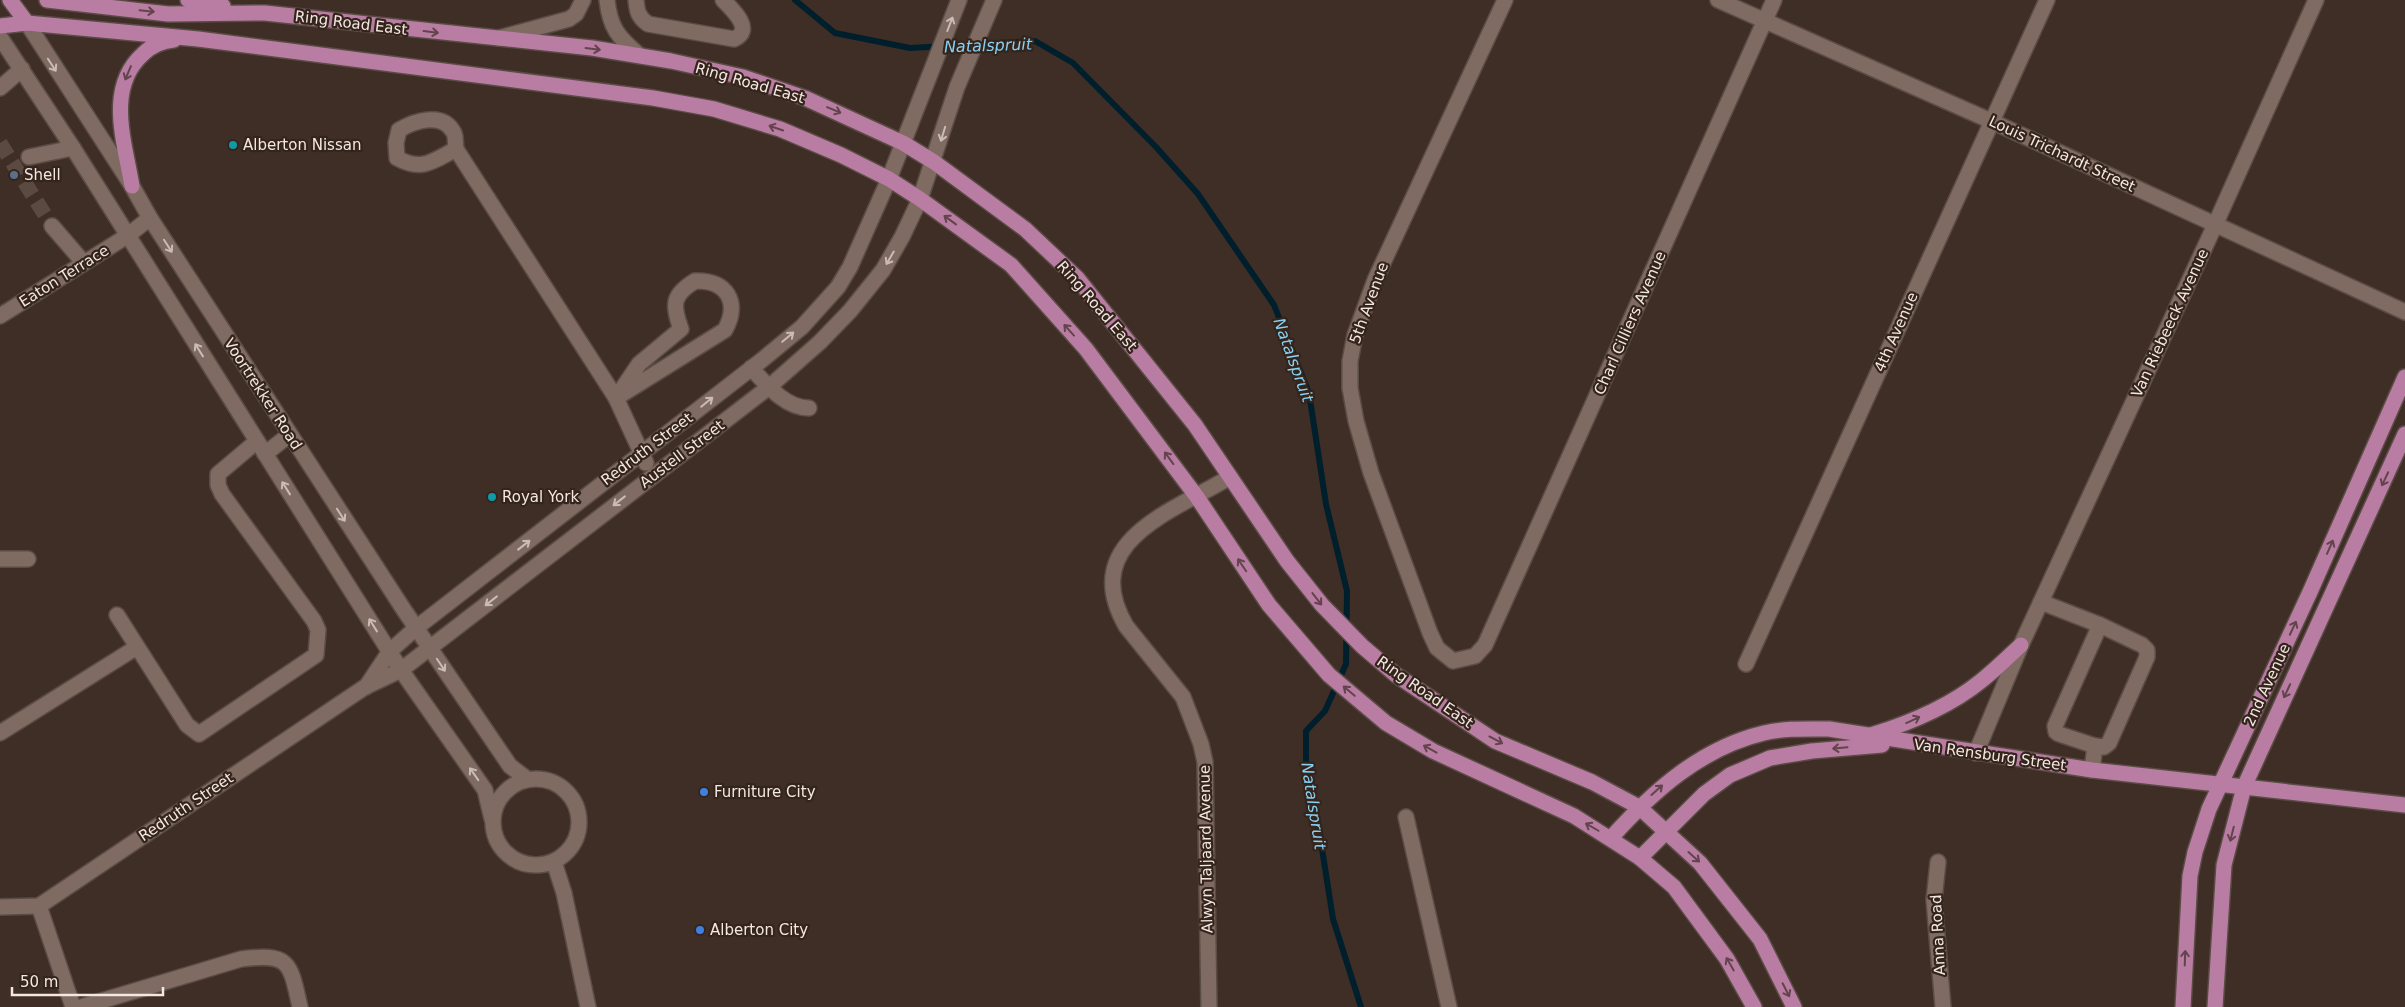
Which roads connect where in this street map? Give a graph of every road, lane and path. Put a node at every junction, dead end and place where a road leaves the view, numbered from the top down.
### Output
1 (10, 0) edge
2 (47, 0) edge
3 (188, 0) edge
4 (582, 0) edge
5 (607, 0) edge
6 (636, 0) edge
7 (723, 0) edge
8 (1505, 0) edge
9 (1718, 0) edge
10 (1774, 0) edge
11 (2046, 0) edge
12 (2316, 0) edge
13 (958, 1) edge
14 (992, 4) edge
15 (265, 13) junction
16 (1765, 22) junction
17 (27, 23) junction
18 (0, 26) edge
19 (0, 37) edge
20 (198, 39) junction
21 (498, 39) junction
22 (638, 55) junction
23 (22, 69) junction
24 (0, 88) edge
25 (1991, 121) junction
26 (902, 143) junction
27 (73, 148) junction
28 (456, 149) dead end
29 (29, 157) dead end
30 (934, 162) junction
31 (889, 179) junction
32 (132, 186) junction
33 (920, 199) junction
34 (150, 218) junction
35 (2215, 225) junction
36 (52, 226) tunnel mouth
37 (127, 236) junction
38 (84, 263) junction
39 (2405, 312) edge
40 (0, 316) edge
41 (751, 368) junction
42 (2405, 377) edge
43 (769, 387) junction
44 (616, 398) junction
45 (808, 408) dead end
46 (2405, 434) edge
47 (290, 435) junction
48 (261, 448) junction
49 (641, 455) junction
50 (652, 475) junction
51 (1230, 477) junction
52 (1197, 497) junction
53 (0, 559) edge
54 (28, 559) dead end
55 (2041, 602) junction
56 (117, 615) dead end
57 (2100, 625) junction
58 (416, 628) junction
59 (2021, 645) junction
60 (1485, 646) joint
61 (137, 647) junction
62 (430, 648) junction
63 (390, 651) junction
64 (1746, 664) dead end
65 (401, 670) junction
66 (365, 687) junction
67 (0, 733) edge
68 (1867, 736) junction
69 (1906, 742) junction
70 (2095, 746) junction
71 (1976, 753) junction
72 (2092, 770) junction
73 (527, 779) junction
74 (2221, 784) junction
75 (2244, 787) junction
76 (2405, 805) edge
77 (1639, 807) junction
78 (1406, 817) dead end
79 (492, 819) junction
80 (1668, 833) junction
81 (1611, 838) junction
82 (1640, 858) junction
83 (554, 862) junction
84 (1938, 862) dead end
85 (39, 906) junction
86 (0, 907) edge
87 (73, 1007) edge
88 (81, 1007) edge
89 (300, 1007) edge
90 (588, 1007) edge
91 (1209, 1007) edge
92 (1449, 1007) edge
93 (1754, 1007) edge
94 (1794, 1007) edge
95 (1942, 1007) edge
96 (2183, 1007) edge
97 (2215, 1007) edge

1 - 17 main road, Voortrekker Road
2 -> 15 main road, Ring Road East
3 - 15 main road
4 - 21 street
5 - 22 street
6 - 7 street
8 - 60 street, 5th Avenue
9 - 16 street, Louis Trichardt Street
10 - 16 street, Charl Cilliers Avenue
11 - 25 street, 4th Avenue
12 - 35 street, Van Riebeeck Avenue
26 -> 13 street, Redruth Street
14 -> 30 street, Austell Street
15 -> 21 main road, Ring Road East
16 - 25 street, Louis Trichardt Street
16 - 60 street, Charl Cilliers Avenue
17 - 18 main road
17 - 20 main road
17 -> 32 street, Voortrekker Road
19 - 23 street, Voortrekker Road
31 -> 20 main road
20 -> 32 main road
21 -> 22 main road, Ring Road East
22 -> 26 main road, Ring Road East
23 - 24 street
23 - 27 street, Voortrekker Road
25 - 35 street, Louis Trichardt Street
25 - 64 street, 4th Avenue
26 - 30 main road, Ring Road East
26 - 31 street, Redruth Street
27 - 29 street
27 - 37 street, Voortrekker Road
28 - 44 street
30 - 33 street, Austell Street
30 - 51 main road, Ring Road East
31 - 33 main road
41 -> 31 street, Redruth Street
32 - 34 street, Voortrekker Road
33 -> 43 street, Austell Street
52 -> 33 main road
34 - 37 street, Eaton Terrace
34 -> 47 street, Voortrekker Road
35 - 39 street, Louis Trichardt Street
35 - 55 street, Van Riebeeck Avenue
36 - 38 street
37 - 38 street, Eaton Terrace
48 -> 37 street, Voortrekker Road
38 - 40 street, Eaton Terrace
41 - 43 street
49 -> 41 street, Redruth Street
74 -> 42 main road, 2nd Avenue
43 - 45 street
43 - 50 street, Austell Street
44 - 44 street
44 - 49 street
46 -> 75 main road, 2nd Avenue
47 - 48 street
47 -> 58 street, Voortrekker Road
48 - 61 street
63 -> 48 street, Voortrekker Road
49 - 50 street
58 -> 49 street, Redruth Street
50 -> 62 street, Austell Street
51 - 52 street, Alwyn Taljaard Avenue
51 -> 77 main road, Ring Road East
81 -> 52 main road
52 - 91 street, Alwyn Taljaard Avenue
53 - 54 street
55 - 57 street
55 - 59 street, Van Riebeeck Avenue
56 - 61 street
57 - 70 street
57 - 70 street
58 - 62 street, Voortrekker Road
58 - 63 street, Redruth Street
68 -> 59 main road
59 - 71 street, Van Riebeeck Avenue
61 - 67 street
62 - 65 street, Austell Street
62 -> 73 street, Voortrekker Road
63 - 65 street, Voortrekker Road
63 - 66 street, Redruth Street
65 - 66 street, Redruth Street
79 -> 65 street, Voortrekker Road
66 - 85 street, Redruth Street
68 - 69 main road, Van Rensburg Street
77 -> 68 main road, Van Rensburg Street
69 - 71 main road, Van Rensburg Street
69 -> 80 main road
70 - 72 street
71 - 72 main road, Van Rensburg Street
72 - 74 main road, Van Rensburg Street
73 - 79 street
73 - 83 street
74 - 75 main road, Van Rensburg Street
96 -> 74 main road, 2nd Avenue
75 - 76 main road, Van Rensburg Street
75 -> 97 main road, 2nd Avenue
77 - 80 main road, Ring Road East
77 - 81 main road, Van Rensburg Street
78 - 92 street
79 - 83 street
80 - 82 main road
80 -> 94 main road, Ring Road East
81 - 82 main road
93 -> 82 main road
83 - 90 street
84 - 95 street, Anna Road
85 - 86 street
85 - 87 street
88 - 89 street

